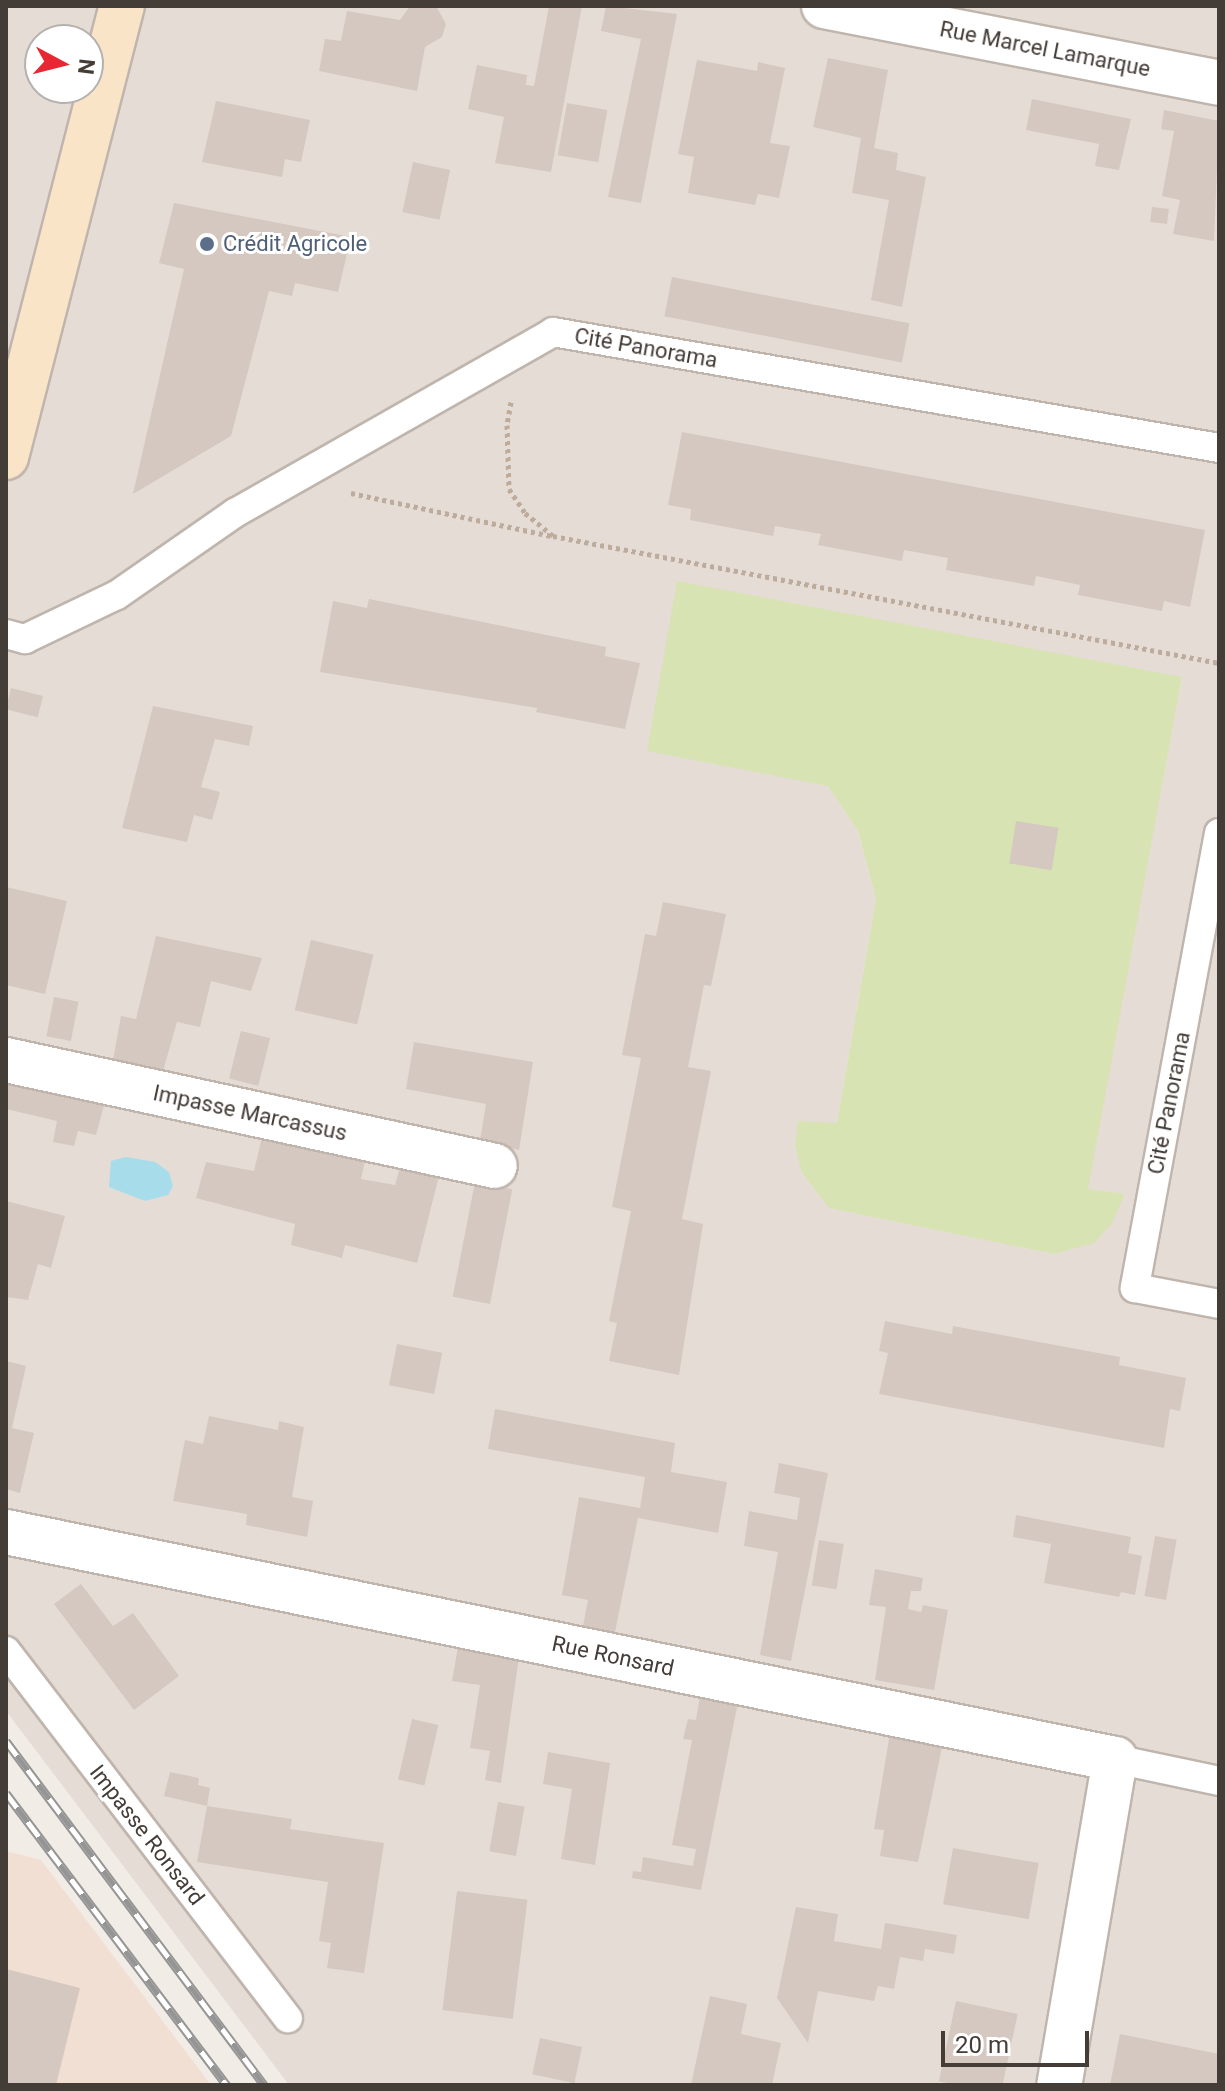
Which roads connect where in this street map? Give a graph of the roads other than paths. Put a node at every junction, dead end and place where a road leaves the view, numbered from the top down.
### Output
1 (122, 6) edge
2 (824, 6) edge
3 (1219, 83) edge
4 (1219, 448) edge
5 (6, 457) edge
6 (6, 634) edge
7 (1219, 833) edge
8 (6, 1060) edge
9 (495, 1166) dead end
10 (1219, 1304) edge
11 (6, 1532) edge
12 (6, 1651) edge
13 (1115, 1759) junction
14 (1219, 1781) edge
15 (288, 2018) dead end
16 (1059, 2085) edge

1 - 5 main road
2 - 3 street, Rue Marcel Lamarque
4 - 6 lane, Cité Panorama
7 - 10 lane, Cité Panorama
8 - 9 street, Impasse Marcassus
11 - 13 street, Rue Ronsard
12 - 15 lane, Impasse Ronsard
13 - 14 lane, Rue Ronsard
13 - 16 street

